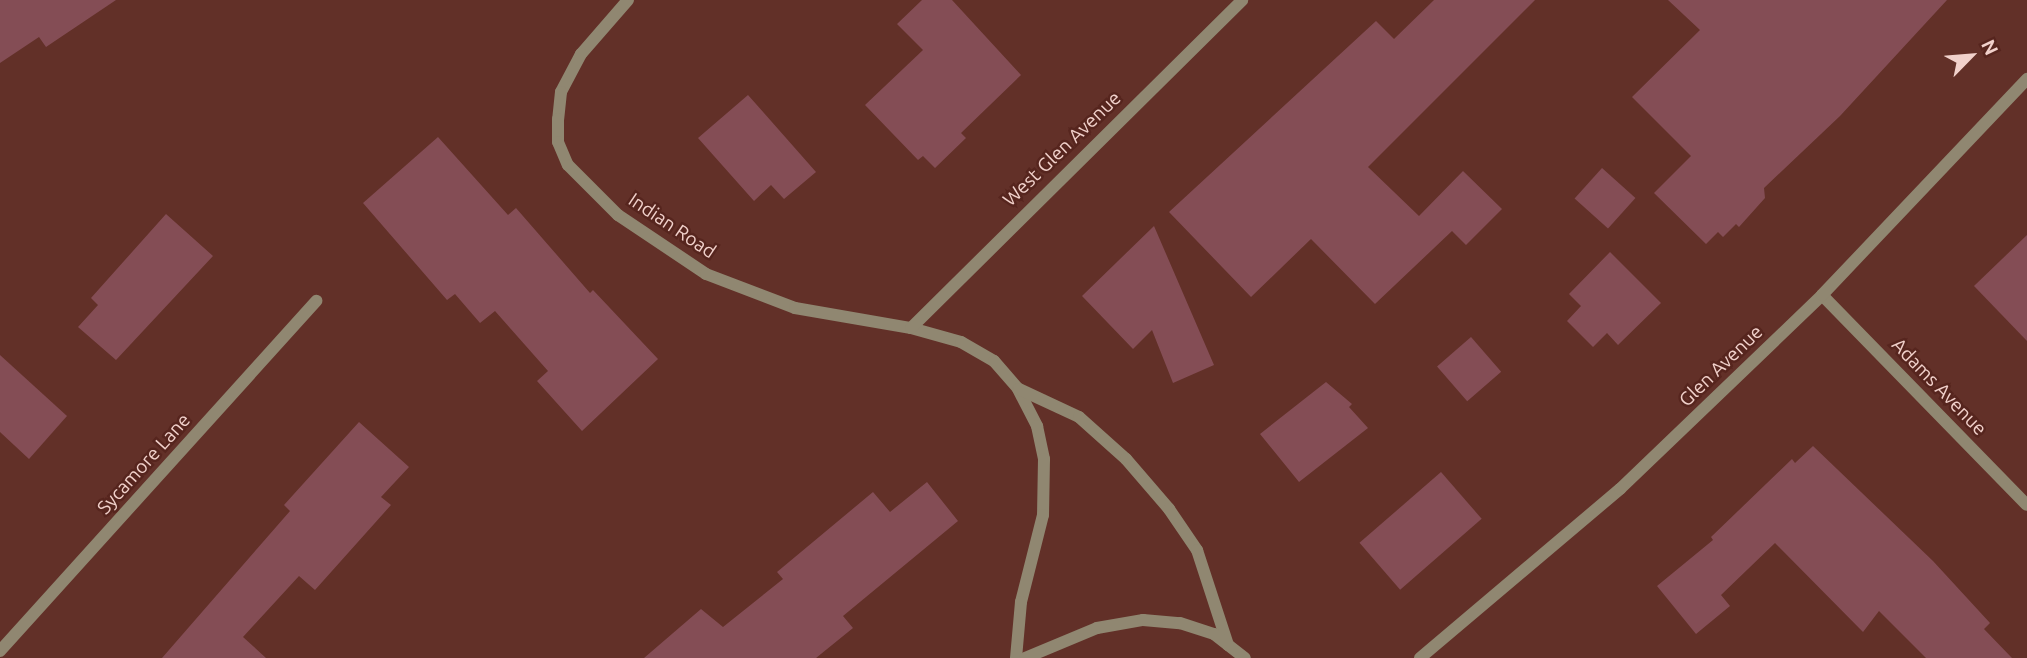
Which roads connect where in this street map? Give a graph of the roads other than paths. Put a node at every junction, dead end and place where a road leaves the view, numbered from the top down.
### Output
1 (628, 0) edge
2 (1242, 0) edge
3 (2027, 79) edge
4 (1822, 295) junction
5 (316, 302) dead end
6 (911, 328) junction
7 (1018, 389) junction
8 (2027, 505) edge
9 (1228, 645) junction
10 (0, 652) edge
11 (1016, 658) edge
12 (1025, 658) edge
13 (1245, 658) edge
14 (1420, 658) edge

1 - 6 street, Indian Road
2 - 6 street, West Glen Avenue
3 - 4 street, Glen Avenue
4 - 8 street, Adams Avenue
4 - 14 street, Glen Avenue
5 - 10 street, Sycamore Lane
6 - 7 street, Indian Road
7 - 9 street, Indian Road
7 - 11 street, Indian Road
9 - 12 street
9 - 13 street

